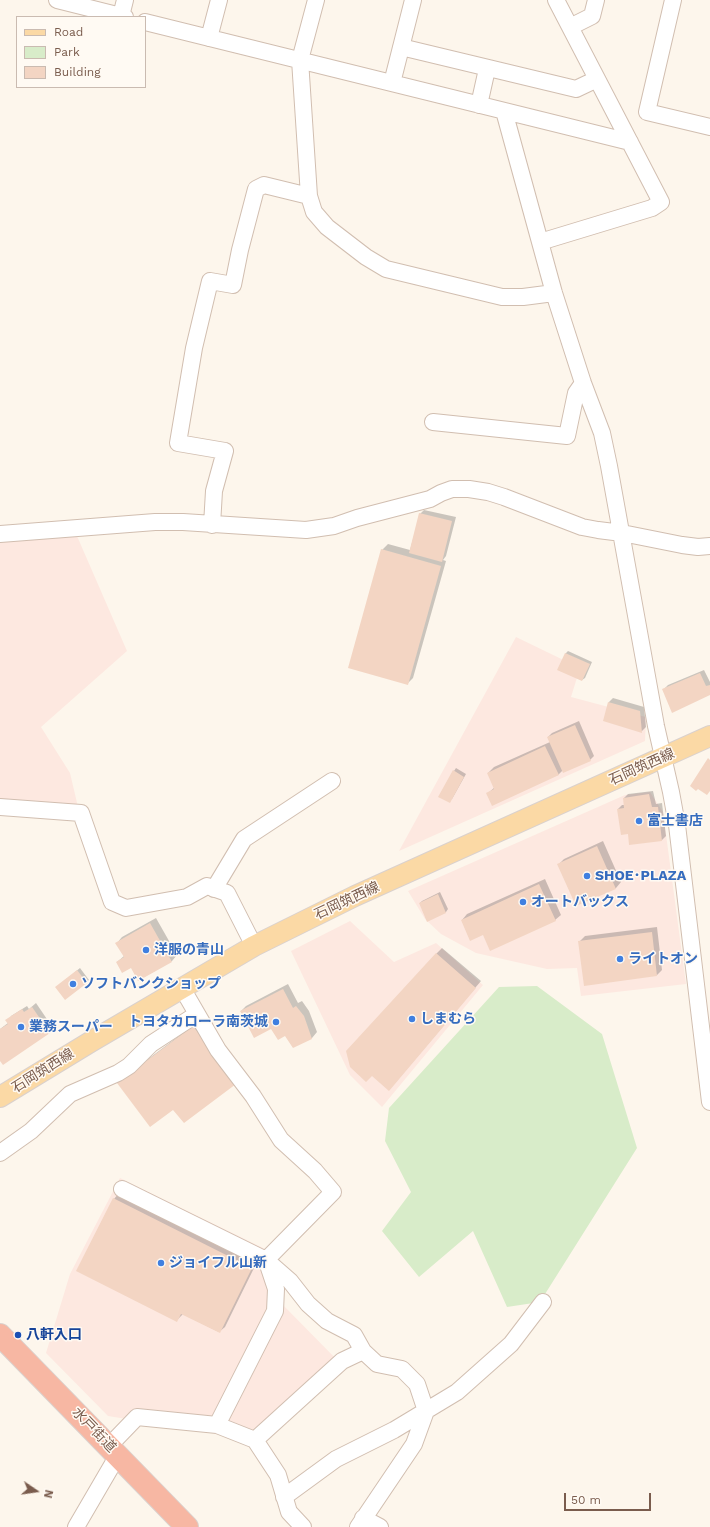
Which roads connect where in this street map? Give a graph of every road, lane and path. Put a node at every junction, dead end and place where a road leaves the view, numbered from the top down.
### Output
1 (57, 0) edge
2 (125, 0) edge
3 (219, 0) edge
4 (316, 0) edge
5 (413, 0) edge
6 (556, 0) edge
7 (596, 0) edge
8 (673, 0) edge
9 (123, 16) edge
10 (146, 22) edge
11 (570, 27) junction
12 (209, 38) junction
13 (401, 47) junction
14 (300, 60) junction
15 (487, 69) junction
16 (597, 79) junction
17 (392, 83) junction
18 (479, 105) junction
19 (504, 111) junction
20 (710, 127) edge
21 (630, 142) junction
22 (309, 196) junction
23 (540, 242) junction
24 (554, 293) junction
25 (583, 383) junction
26 (432, 422) dead end
27 (212, 525) junction
28 (622, 533) junction
29 (0, 534) edge
30 (710, 546) edge
31 (710, 736) edge
32 (663, 758) junction
33 (332, 781) dead end
34 (0, 807) edge
35 (214, 888) junction
36 (254, 946) junction
37 (182, 988) junction
38 (197, 1014) junction
39 (0, 1097) edge
40 (710, 1102) edge
41 (0, 1153) edge
42 (122, 1189) dead end
43 (266, 1260) junction
44 (543, 1302) dead end
45 (0, 1335) edge
46 (363, 1351) junction
47 (426, 1411) junction
48 (217, 1425) junction
49 (254, 1440) junction
50 (114, 1451) junction
51 (284, 1497) junction
52 (360, 1522) edge
53 (76, 1527) edge
54 (187, 1527) edge
55 (303, 1527) edge
56 (380, 1527) edge

1 - 9 street
2 - 9 street
3 - 12 street
4 - 14 street
5 - 13 street
6 - 11 street
7 - 11 street
8 - 20 street
10 - 12 street
11 - 16 street
12 - 14 street
13 - 15 street
13 - 17 street
14 - 17 street
14 - 22 street
15 - 16 street
15 - 18 street
16 - 21 street
17 - 18 street
18 - 19 street
19 - 21 street
19 - 23 street
21 - 23 street
22 - 24 street
22 - 27 street
23 - 24 street
24 - 25 street
25 - 26 street
25 - 28 street
27 - 28 street
27 - 29 street
28 - 30 street
28 - 32 street
31 - 32 main road, 石岡筑西線
32 - 36 main road, 石岡筑西線
32 - 40 street
33 - 35 street
34 - 35 street
35 - 36 street
36 - 37 main road, 石岡筑西線
37 - 38 street
37 - 39 main road, 石岡筑西線
38 - 41 street
38 - 43 street
42 - 43 street
43 - 46 street
43 - 48 street
44 - 47 street
45 - 50 highway, 水戸街道
46 - 47 street
46 - 49 street
47 - 51 street
47 - 52 street
48 - 49 street
48 - 50 street
49 - 51 street
50 - 53 street
50 - 54 highway, 水戸街道
51 - 55 street
52 - 56 street

